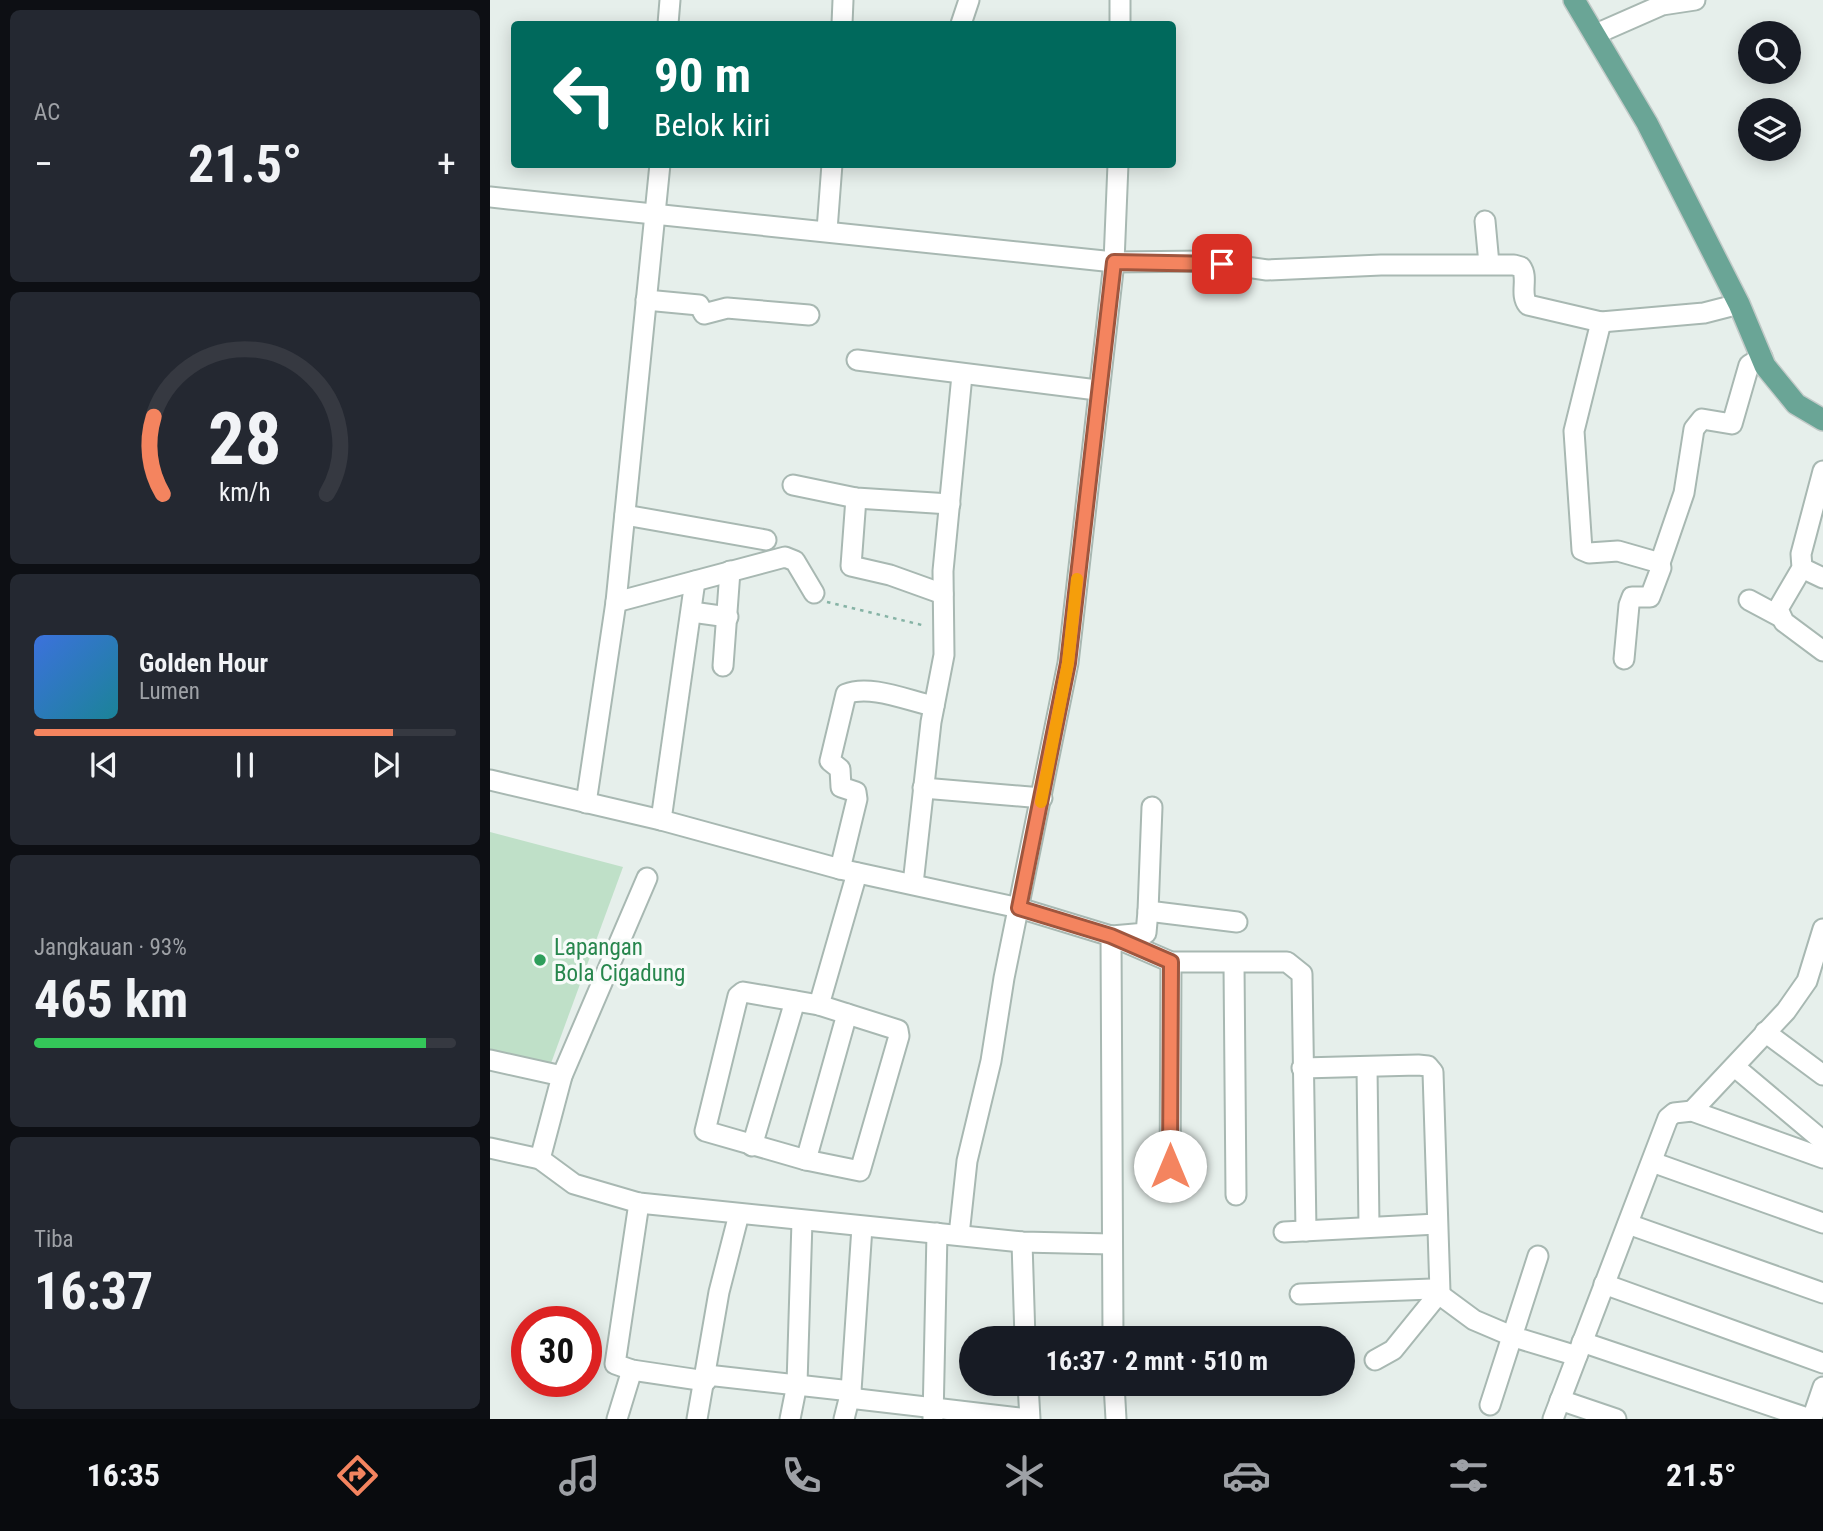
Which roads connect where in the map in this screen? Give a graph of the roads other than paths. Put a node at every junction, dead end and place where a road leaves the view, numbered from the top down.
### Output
1 (670, 0) edge
2 (843, 0) edge
3 (969, 0) edge
4 (1120, 0) edge
5 (1574, 0) edge
6 (1695, 0) edge
7 (668, 21) edge
8 (842, 21) edge
9 (962, 21) edge
10 (1120, 21) edge
11 (1596, 34) junction
12 (660, 168) edge
13 (832, 168) edge
14 (1118, 168) edge
15 (490, 197) edge
16 (656, 212) junction
17 (1485, 221) dead end
18 (827, 230) junction
19 (1114, 262) junction
20 (1489, 264) junction
21 (646, 300) junction
22 (1740, 304) junction
23 (809, 315) dead end
24 (1601, 321) junction
25 (1762, 357) junction
26 (857, 360) dead end
27 (962, 375) junction
28 (1097, 390) junction
29 (1823, 420) edge
30 (1823, 471) edge
31 (793, 485) dead end
32 (856, 498) junction
33 (950, 504) junction
34 (625, 515) junction
35 (766, 540) dead end
36 (1660, 563) junction
37 (1802, 568) junction
38 (730, 571) junction
39 (1823, 578) edge
40 (695, 581) junction
41 (814, 593) road end
42 (943, 594) junction
43 (1749, 600) dead end
44 (616, 602) junction
45 (692, 612) junction
46 (1779, 616) junction
47 (728, 617) junction
48 (1823, 651) edge
49 (1624, 659) dead end
50 (723, 666) dead end
51 (934, 706) junction
52 (490, 779) edge
53 (923, 788) junction
54 (1042, 798) junction
55 (586, 803) junction
56 (1152, 807) dead end
57 (661, 820) junction
58 (849, 871) junction
59 (647, 878) dead end
60 (913, 884) junction
61 (1019, 908) junction
62 (1148, 911) junction
63 (1237, 922) dead end
64 (1823, 929) edge
65 (1111, 936) junction
66 (1171, 962) junction
67 (1234, 964) junction
68 (795, 1001) junction
69 (819, 1005) junction
70 (847, 1014) junction
71 (1765, 1032) junction
72 (490, 1060) edge
73 (1367, 1067) junction
74 (1735, 1067) junction
75 (1302, 1068) junction
76 (1823, 1075) edge
77 (562, 1076) junction
78 (1692, 1111) junction
79 (1823, 1140) edge
80 (752, 1146) junction
81 (490, 1148) edge
82 (1823, 1158) edge
83 (540, 1159) junction
84 (806, 1160) junction
85 (1652, 1163) junction
86 (1170, 1191) dead end
87 (1236, 1195) dead end
88 (639, 1203) junction
89 (739, 1214) junction
90 (802, 1221) junction
91 (1823, 1223) edge
92 (1437, 1224) junction
93 (1628, 1224) junction
94 (862, 1227) junction
95 (1370, 1227) junction
96 (1306, 1231) junction
97 (1284, 1232) dead end
98 (937, 1233) junction
99 (959, 1235) junction
100 (1022, 1242) junction
101 (1111, 1244) junction
102 (1538, 1256) dead end
103 (1604, 1284) junction
104 (1823, 1293) edge
105 (1300, 1294) dead end
106 (1443, 1295) junction
107 (1025, 1326) edge
108 (1113, 1326) edge
109 (1514, 1337) junction
110 (1580, 1349) junction
111 (1376, 1360) dead end
112 (1823, 1363) edge
113 (632, 1370) junction
114 (706, 1378) junction
115 (797, 1384) junction
116 (1823, 1387) edge
117 (850, 1394) junction
118 (1029, 1396) edge
119 (1115, 1396) edge
120 (1560, 1400) junction
121 (1490, 1405) dead end
122 (933, 1414) edge
123 (617, 1419) edge
124 (697, 1419) edge
125 (790, 1419) edge
126 (844, 1419) edge
127 (1030, 1419) edge
128 (1116, 1419) edge
129 (1553, 1419) edge
130 (1616, 1419) edge
131 (1811, 1419) edge

1 - 7 street
2 - 8 street
3 - 9 street
4 - 10 street
5 - 11 main road
6 - 11 street
11 - 22 main road
12 - 16 street
13 - 18 street
14 - 19 street
15 - 16 street
16 - 18 street
16 - 21 street
17 - 20 street
18 - 19 street
19 - 20 street
19 - 28 street
20 - 24 street
21 - 23 street
21 - 34 street
22 - 24 street
22 - 25 main road
24 - 36 street
25 - 29 main road
25 - 36 street
26 - 27 street
27 - 28 street
27 - 33 street
28 - 54 street
30 - 37 street
31 - 32 street
32 - 33 street
32 - 42 street
33 - 42 street
34 - 35 street
34 - 44 street
36 - 49 street
37 - 39 street
37 - 46 street
38 - 40 street
38 - 41 street
38 - 47 street
40 - 44 street
40 - 45 street
42 - 51 street
43 - 46 street
44 - 55 street
45 - 47 street
45 - 57 street
46 - 48 street
47 - 50 street
51 - 53 street
51 - 58 street
52 - 55 street
53 - 54 street
53 - 60 street
54 - 61 street
55 - 57 street
56 - 62 street
57 - 58 street
58 - 60 street
58 - 69 street
59 - 77 street
60 - 61 street
61 - 65 street
61 - 99 street
62 - 63 street
62 - 65 street
64 - 71 street
65 - 66 street
65 - 101 street
66 - 67 street
66 - 86 street
67 - 75 street
67 - 87 street
68 - 69 street
68 - 80 street
68 - 80 street
69 - 70 street
70 - 84 street
70 - 84 street
71 - 74 street
71 - 76 street
72 - 77 street
73 - 75 street
73 - 92 street
73 - 95 street
74 - 78 street
74 - 79 street
75 - 96 street
77 - 83 street
78 - 82 street
78 - 85 street
80 - 84 street
81 - 83 street
83 - 88 street
85 - 91 street
85 - 93 street
88 - 89 street
88 - 113 street
89 - 90 street
89 - 114 street
90 - 94 street
90 - 115 street
92 - 95 street
92 - 106 street
93 - 103 street
93 - 104 street
94 - 98 street
94 - 117 street
95 - 96 street
96 - 97 street
98 - 99 street
98 - 122 street
99 - 100 street
100 - 101 street
100 - 107 street
101 - 108 street
102 - 109 street
103 - 110 street
103 - 112 street
105 - 106 street
106 - 109 street
106 - 111 street
109 - 110 street
109 - 121 street
110 - 120 street
110 - 131 street
113 - 114 street
113 - 123 street
114 - 115 street
114 - 124 street
115 - 117 street
115 - 125 street
116 - 131 street
117 - 122 street
117 - 126 street
118 - 127 street
119 - 128 street
120 - 129 street
120 - 130 street
122 - 127 street

